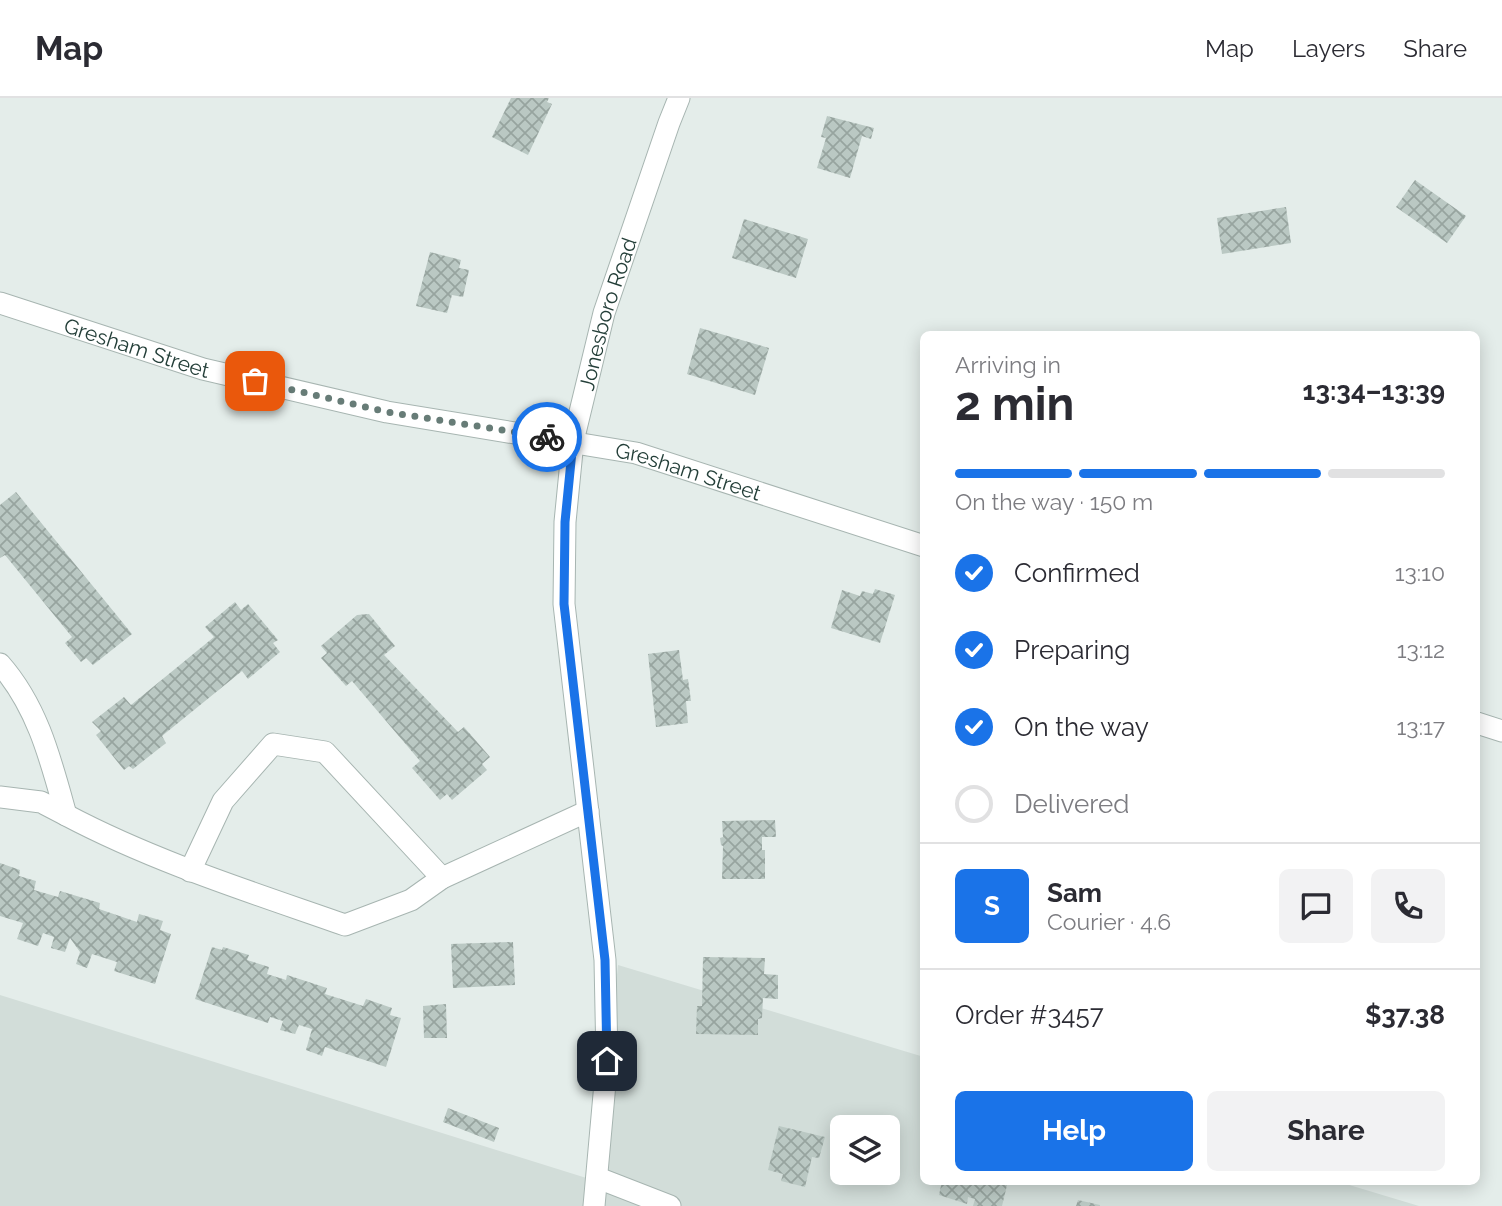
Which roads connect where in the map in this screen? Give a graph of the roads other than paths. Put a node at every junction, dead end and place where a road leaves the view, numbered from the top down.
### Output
1 (679, 98) edge
2 (0, 303) edge
3 (573, 441) junction
4 (920, 545) edge
5 (0, 664) edge
6 (1480, 724) edge
7 (1502, 731) edge
8 (0, 797) edge
9 (588, 811) junction
10 (66, 815) junction
11 (190, 871) junction
12 (442, 878) junction
13 (598, 1178) junction
14 (594, 1206) edge
15 (670, 1206) edge

1 - 3 street, Jonesboro Road
2 - 3 street, Gresham Street
3 - 4 street, Gresham Street
3 - 9 street, Jonesboro Road
5 - 10 street
6 - 7 street
8 - 10 street
9 - 12 street
9 - 13 street, Jonesboro Road
10 - 11 street
11 - 12 street
11 - 12 street
13 - 14 street, Jonesboro Road
13 - 15 street

